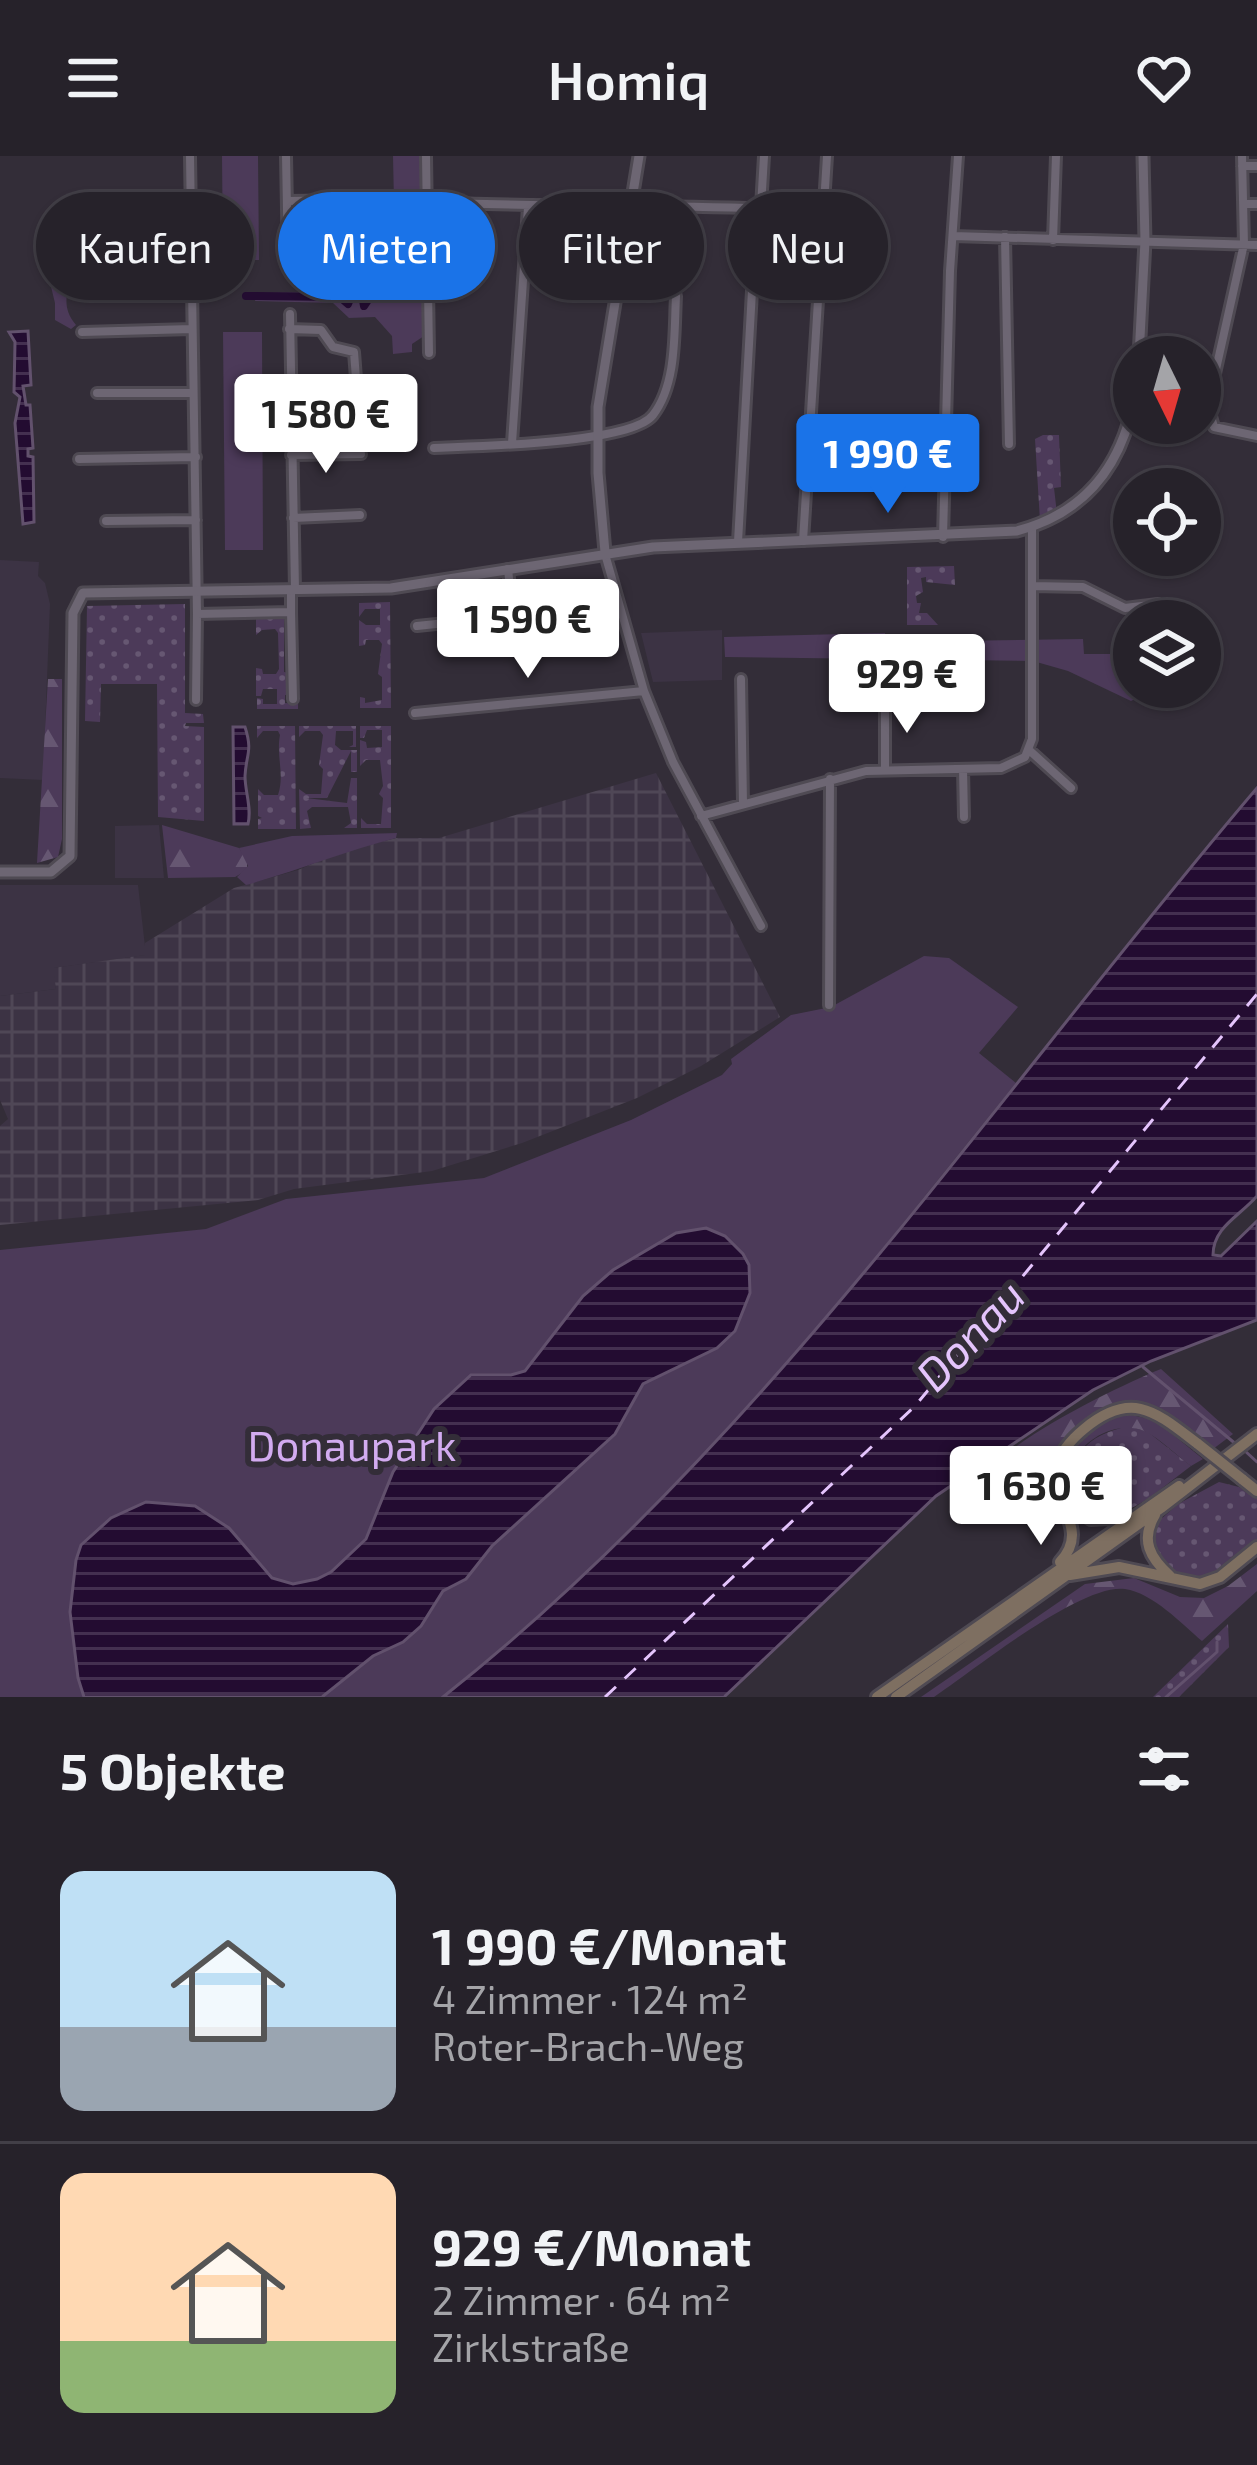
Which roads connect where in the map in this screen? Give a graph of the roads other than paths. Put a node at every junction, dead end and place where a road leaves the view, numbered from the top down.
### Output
1 (190, 156) edge
2 (286, 156) edge
3 (426, 156) edge
4 (639, 156) edge
5 (764, 156) edge
6 (827, 156) edge
7 (958, 156) edge
8 (1056, 156) edge
9 (1143, 156) edge
10 (1242, 161) edge
11 (1257, 166) edge
12 (191, 192) edge
13 (288, 192) edge
14 (427, 192) edge
15 (633, 192) edge
16 (762, 192) edge
17 (824, 192) edge
18 (288, 201) joint
19 (1244, 204) junction
20 (1257, 204) edge
21 (952, 236) junction
22 (1005, 237) junction
23 (1053, 240) junction
24 (1144, 241) junction
25 (1244, 244) junction
26 (1257, 245) edge
27 (192, 300) edge
28 (428, 300) edge
29 (522, 300) edge
30 (613, 300) edge
31 (676, 300) edge
32 (751, 300) edge
33 (817, 300) edge
34 (290, 314) dead end
35 (192, 329) junction
36 (289, 329) junction
37 (82, 332) dead end
38 (1140, 336) edge
39 (1219, 336) edge
40 (429, 353) dead end
41 (97, 393) dead end
42 (193, 393) junction
43 (291, 393) junction
44 (1221, 428) edge
45 (597, 436) junction
46 (1257, 436) edge
47 (512, 443) junction
48 (1009, 444) dead end
49 (1123, 444) edge
50 (434, 448) dead end
51 (362, 454) dead end
52 (291, 455) junction
53 (196, 457) junction
54 (79, 459) dead end
55 (360, 515) dead end
56 (293, 518) junction
57 (196, 520) junction
58 (106, 521) dead end
59 (1032, 528) junction
60 (943, 536) junction
61 (803, 541) junction
62 (738, 542) junction
63 (605, 552) junction
64 (508, 567) junction
65 (1032, 586) junction
66 (197, 590) junction
67 (293, 590) junction
68 (1113, 602) edge
69 (291, 612) junction
70 (197, 614) junction
71 (417, 626) dead end
72 (741, 679) dead end
73 (644, 692) junction
74 (293, 699) dead end
75 (196, 700) dead end
76 (885, 703) dead end
77 (416, 713) dead end
78 (1029, 750) junction
79 (886, 769) junction
80 (964, 769) junction
81 (830, 779) junction
82 (1071, 788) dead end
83 (743, 804) junction
84 (701, 816) junction
85 (964, 817) dead end
86 (0, 872) edge
87 (761, 926) dead end
88 (829, 1005) dead end
89 (1257, 1434) edge
90 (1257, 1491) edge
91 (1065, 1501) junction
92 (1163, 1502) junction
93 (1257, 1547) edge
94 (1061, 1578) junction
95 (1172, 1579) junction
96 (1020, 1594) junction
97 (877, 1697) edge
98 (896, 1697) edge

1 - 12 street
2 - 13 street
3 - 14 street
4 - 15 street
5 - 16 street
6 - 17 street
7 - 21 street
8 - 23 street
9 - 24 street
10 - 11 street
10 - 19 street
18 - 18 street
19 - 20 street
19 - 25 street
21 - 22 street
21 - 60 street
22 - 23 street
22 - 48 street
23 - 24 street
24 - 25 street
24 - 38 street
25 - 26 street
25 - 39 street
27 - 35 street
28 - 40 street
29 - 47 street
30 - 45 street
31 - 45 street
32 - 62 street
33 - 61 street
34 - 36 street
35 - 37 street
35 - 42 street
36 - 43 street
36 - 43 street
41 - 42 street
42 - 53 street
43 - 52 street
44 - 46 street
45 - 47 street
45 - 63 street
47 - 50 street
49 - 59 street
51 - 52 street
52 - 56 street
53 - 54 street
53 - 57 street
55 - 56 street
56 - 67 street
57 - 58 street
57 - 66 street
59 - 60 street
59 - 65 street
60 - 61 street
61 - 62 street
62 - 63 street
63 - 64 street
63 - 73 street
64 - 67 street
64 - 71 street
65 - 68 street
65 - 78 street
66 - 67 street
66 - 70 street
66 - 86 street
67 - 69 street
69 - 70 street
69 - 74 street
70 - 75 street
72 - 83 street
73 - 77 street
73 - 84 street
76 - 79 street
78 - 80 street
78 - 82 street
79 - 80 street
79 - 81 street
80 - 85 street
81 - 83 street
81 - 88 street
83 - 84 street
84 - 87 street
89 - 92 main road
90 - 91 main road, bridge
91 - 92 main road
91 - 96 main road
92 - 94 main road
92 - 95 main road
92 - 96 main road
93 - 95 main road
94 - 95 main road
94 - 98 main road
96 - 97 main road

